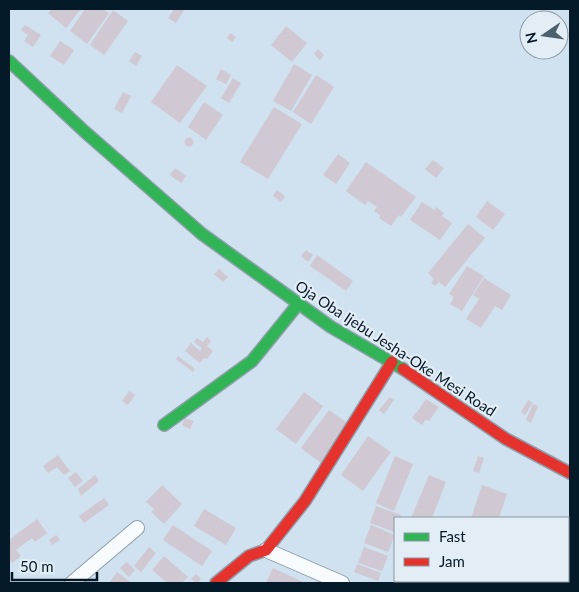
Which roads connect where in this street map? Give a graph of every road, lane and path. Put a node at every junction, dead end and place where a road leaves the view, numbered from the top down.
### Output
1 (9, 61) edge
2 (299, 303) junction
3 (392, 362) junction
4 (164, 426) dead end
5 (570, 473) edge
6 (137, 528) dead end
7 (266, 550) junction
8 (72, 583) edge
9 (216, 583) edge
10 (342, 583) edge

1 - 2 main road, Oja Oba Ijebu Jesha-Oke Mesi Road
2 - 3 main road, Oja Oba Ijebu Jesha-Oke Mesi Road
2 - 4 main road
3 - 5 main road, Oja Oba Ijebu Jesha-Oke Mesi Road
3 - 7 main road
6 - 8 street
7 - 9 main road
7 - 10 street

